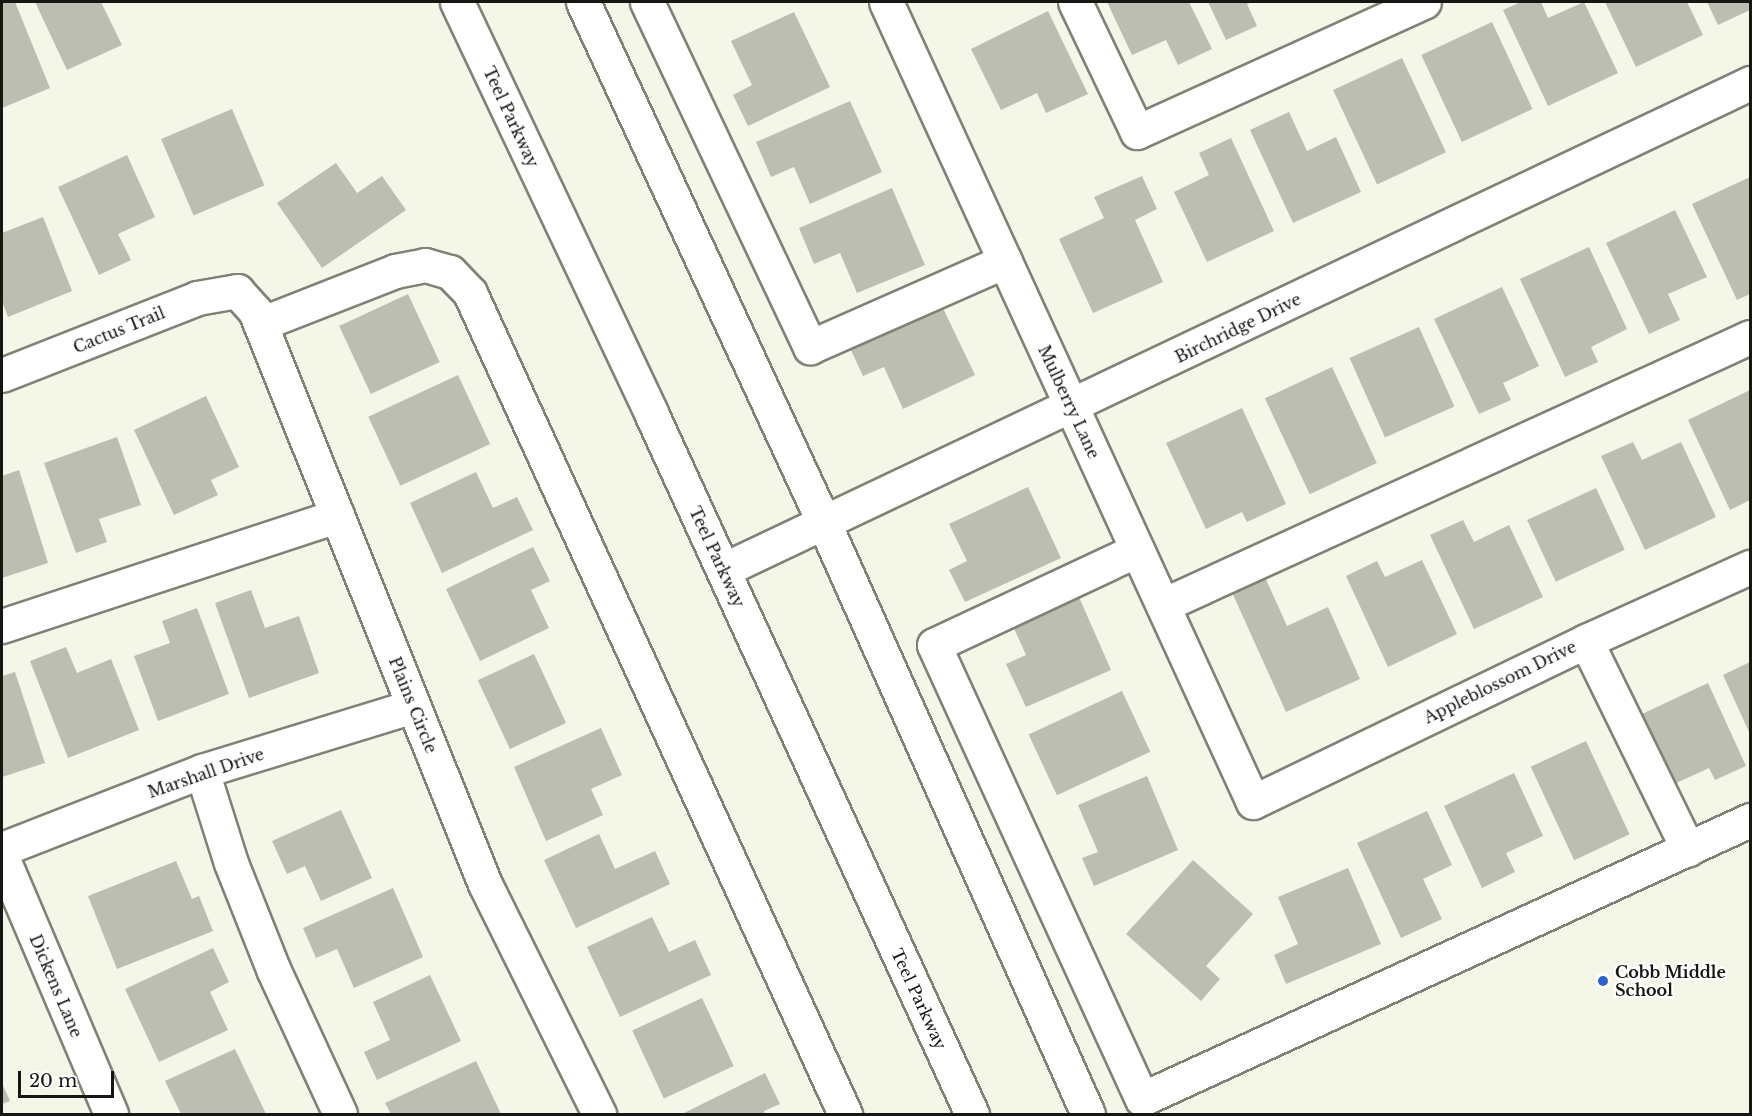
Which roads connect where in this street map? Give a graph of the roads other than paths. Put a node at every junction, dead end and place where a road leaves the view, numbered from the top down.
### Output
1 (457, 2) edge
2 (583, 2) edge
3 (646, 2) edge
4 (886, 2) edge
5 (1075, 2) edge
6 (1424, 2) edge
7 (1750, 83) edge
8 (1005, 261) junction
9 (237, 291) joint
10 (260, 324) junction
11 (1750, 337) edge
12 (2, 375) edge
13 (1072, 408) junction
14 (337, 516) junction
15 (824, 523) junction
16 (1137, 550) junction
17 (1750, 567) edge
18 (723, 570) junction
19 (1163, 605) junction
20 (2, 626) edge
21 (1586, 641) junction
22 (413, 706) junction
23 (202, 771) junction
24 (1253, 802) joint
25 (1750, 820) edge
26 (2, 849) edge
27 (1688, 849) junction
28 (2, 856) edge
29 (111, 1114) edge
30 (340, 1114) edge
31 (599, 1114) edge
32 (845, 1114) edge
33 (972, 1114) edge
34 (1088, 1114) edge

1 - 18 street, Teel Parkway
2 - 15 street
3 - 8 street
4 - 8 street, Mulberry Lane
5 - 6 street
7 - 13 street, Birchridge Drive
8 - 13 street, Mulberry Lane
9 - 10 street, Plains Circle
9 - 12 street, Cactus Trail
10 - 14 street, Plains Circle
10 - 32 street
11 - 19 street
13 - 15 street, Birchridge Drive
13 - 16 street, Mulberry Lane
14 - 20 street
14 - 22 street, Plains Circle
15 - 18 street, Birchridge Drive
15 - 34 street
16 - 19 street, Mulberry Lane
16 - 27 street
17 - 21 street, Appleblossom Drive
18 - 33 street, Teel Parkway
19 - 24 street, Mulberry Lane
21 - 24 street, Appleblossom Drive
21 - 27 street
22 - 23 street, Marshall Drive
22 - 31 street, Plains Circle
23 - 26 street, Marshall Drive
23 - 30 street
25 - 27 street
28 - 29 street, Dickens Lane

